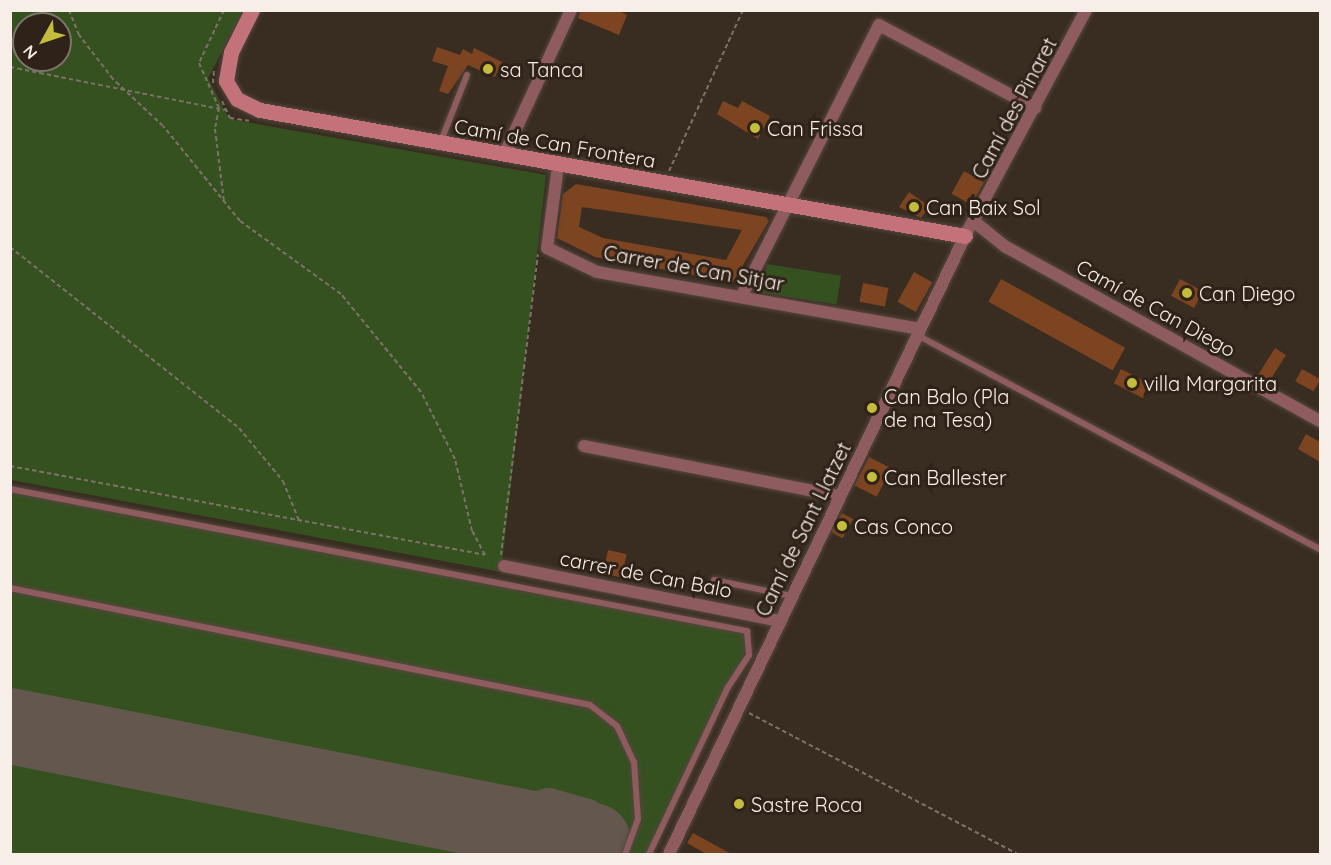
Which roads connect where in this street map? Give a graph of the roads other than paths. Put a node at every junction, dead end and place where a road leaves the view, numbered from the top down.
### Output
1 (252, 10) edge
2 (571, 10) edge
3 (1086, 10) edge
4 (467, 75) dead end
5 (1035, 108) junction
6 (439, 144) junction
7 (504, 155) junction
8 (558, 165) junction
9 (788, 205) junction
10 (976, 224) junction
11 (965, 236) junction
12 (741, 297) junction
13 (919, 332) junction
14 (1320, 421) edge
15 (584, 446) dead end
16 (10, 489) edge
17 (840, 496) junction
18 (1320, 549) edge
19 (504, 566) road end
20 (714, 580) dead end
21 (10, 588) edge
22 (792, 597) junction
23 (780, 621) junction
24 (625, 855) edge
25 (649, 855) edge
26 (669, 855) edge

1 - 6 street, Camí de Can Frontera
2 - 7 street
3 - 5 street, Camí des Pinaret
4 - 6 lane
5 - 9 street
5 - 10 street, Camí des Pinaret
6 - 7 street, Camí de Can Frontera
7 - 8 street, Camí de Can Frontera
8 - 9 street, Camí de Can Frontera
8 - 12 street, Carrer de Can Sitjar
9 - 11 street, Camí de Can Frontera
9 - 12 street
10 - 11 street, Camí de Sant Llatzet
10 - 14 street, Camí de Can Diego
11 - 13 street, Camí de Sant Llatzet
12 - 13 street, Carrer de Can Sitjar
13 - 17 street, Camí de Sant Llatzet
13 - 18 lane
15 - 17 street
16 - 25 lane
17 - 22 street, Camí de Sant Llatzet
19 - 23 street, carrer de Can Balo
20 - 22 lane
21 - 24 lane
22 - 23 street, Camí de Sant Llatzet
23 - 26 street, Camí de Sant Llatzet

